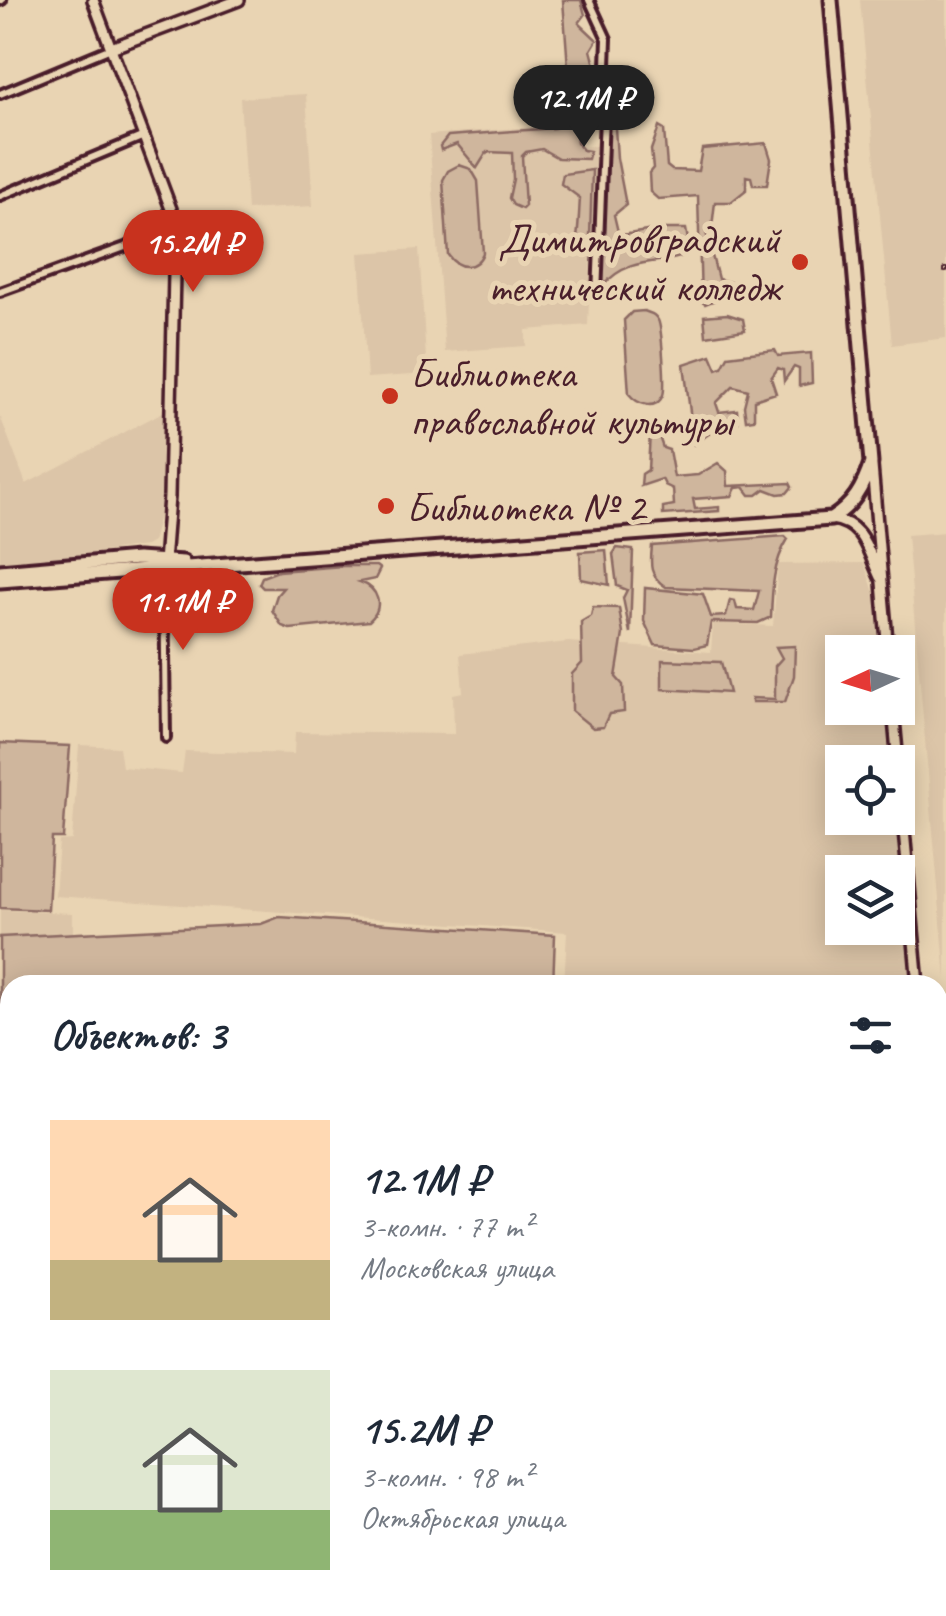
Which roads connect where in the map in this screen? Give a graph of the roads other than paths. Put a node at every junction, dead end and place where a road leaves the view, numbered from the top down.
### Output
1 (93, 0) edge
2 (239, 0) edge
3 (589, 0) edge
4 (831, 0) edge
5 (111, 48) junction
6 (0, 94) edge
7 (144, 136) junction
8 (0, 196) edge
9 (175, 229) junction
10 (0, 292) edge
11 (597, 296) dead end
12 (872, 464) junction
13 (831, 519) junction
14 (164, 563) junction
15 (0, 570) edge
16 (0, 581) edge
17 (882, 582) junction
18 (887, 635) edge
19 (895, 725) edge
20 (166, 738) dead end
21 (917, 975) edge

1 - 5 main road
2 - 5 main road
3 - 11 street
4 - 12 highway
5 - 6 street
5 - 7 main road
7 - 8 street
7 - 9 main road
9 - 10 street
9 - 14 main road
12 - 13 highway
12 - 17 main road
13 - 14 highway
13 - 17 main road
14 - 15 highway
14 - 16 highway
14 - 20 street
17 - 18 main road
19 - 21 main road

